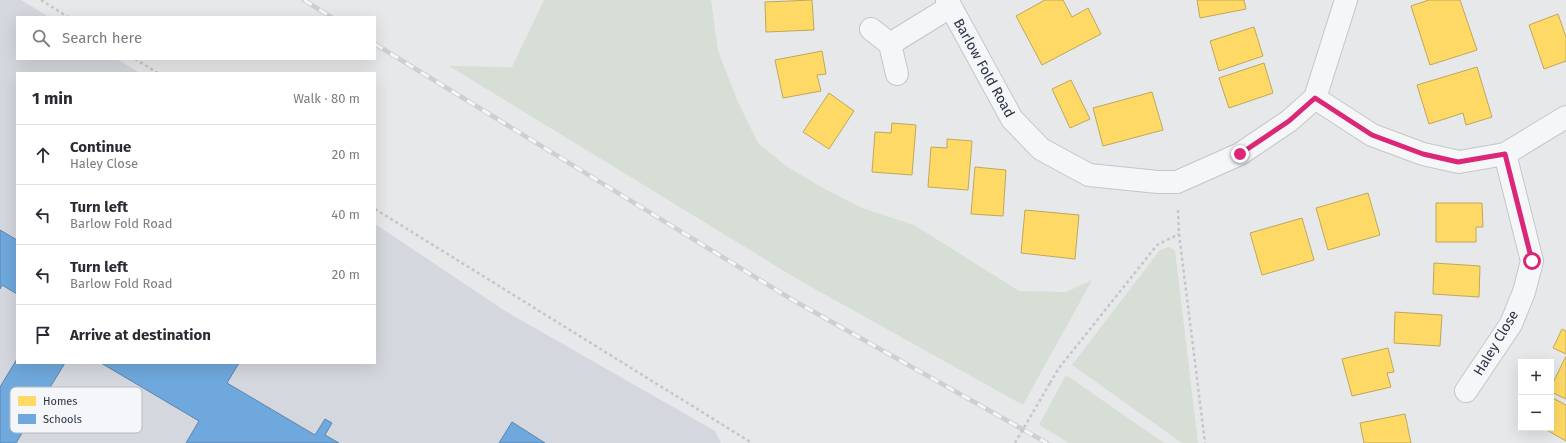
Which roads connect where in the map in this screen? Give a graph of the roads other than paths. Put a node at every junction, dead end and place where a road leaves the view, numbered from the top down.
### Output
1 (1346, 0) edge
2 (949, 4) edge
3 (871, 29) dead end
4 (890, 44) junction
5 (897, 74) dead end
6 (1315, 98) junction
7 (1566, 117) edge
8 (1505, 154) junction
9 (1466, 391) dead end

1 - 6 street
2 - 4 street, Barlow Fold Road
2 - 6 street, Barlow Fold Road
3 - 4 street
4 - 5 street
6 - 8 street
7 - 8 street
8 - 9 street, Haley Close

